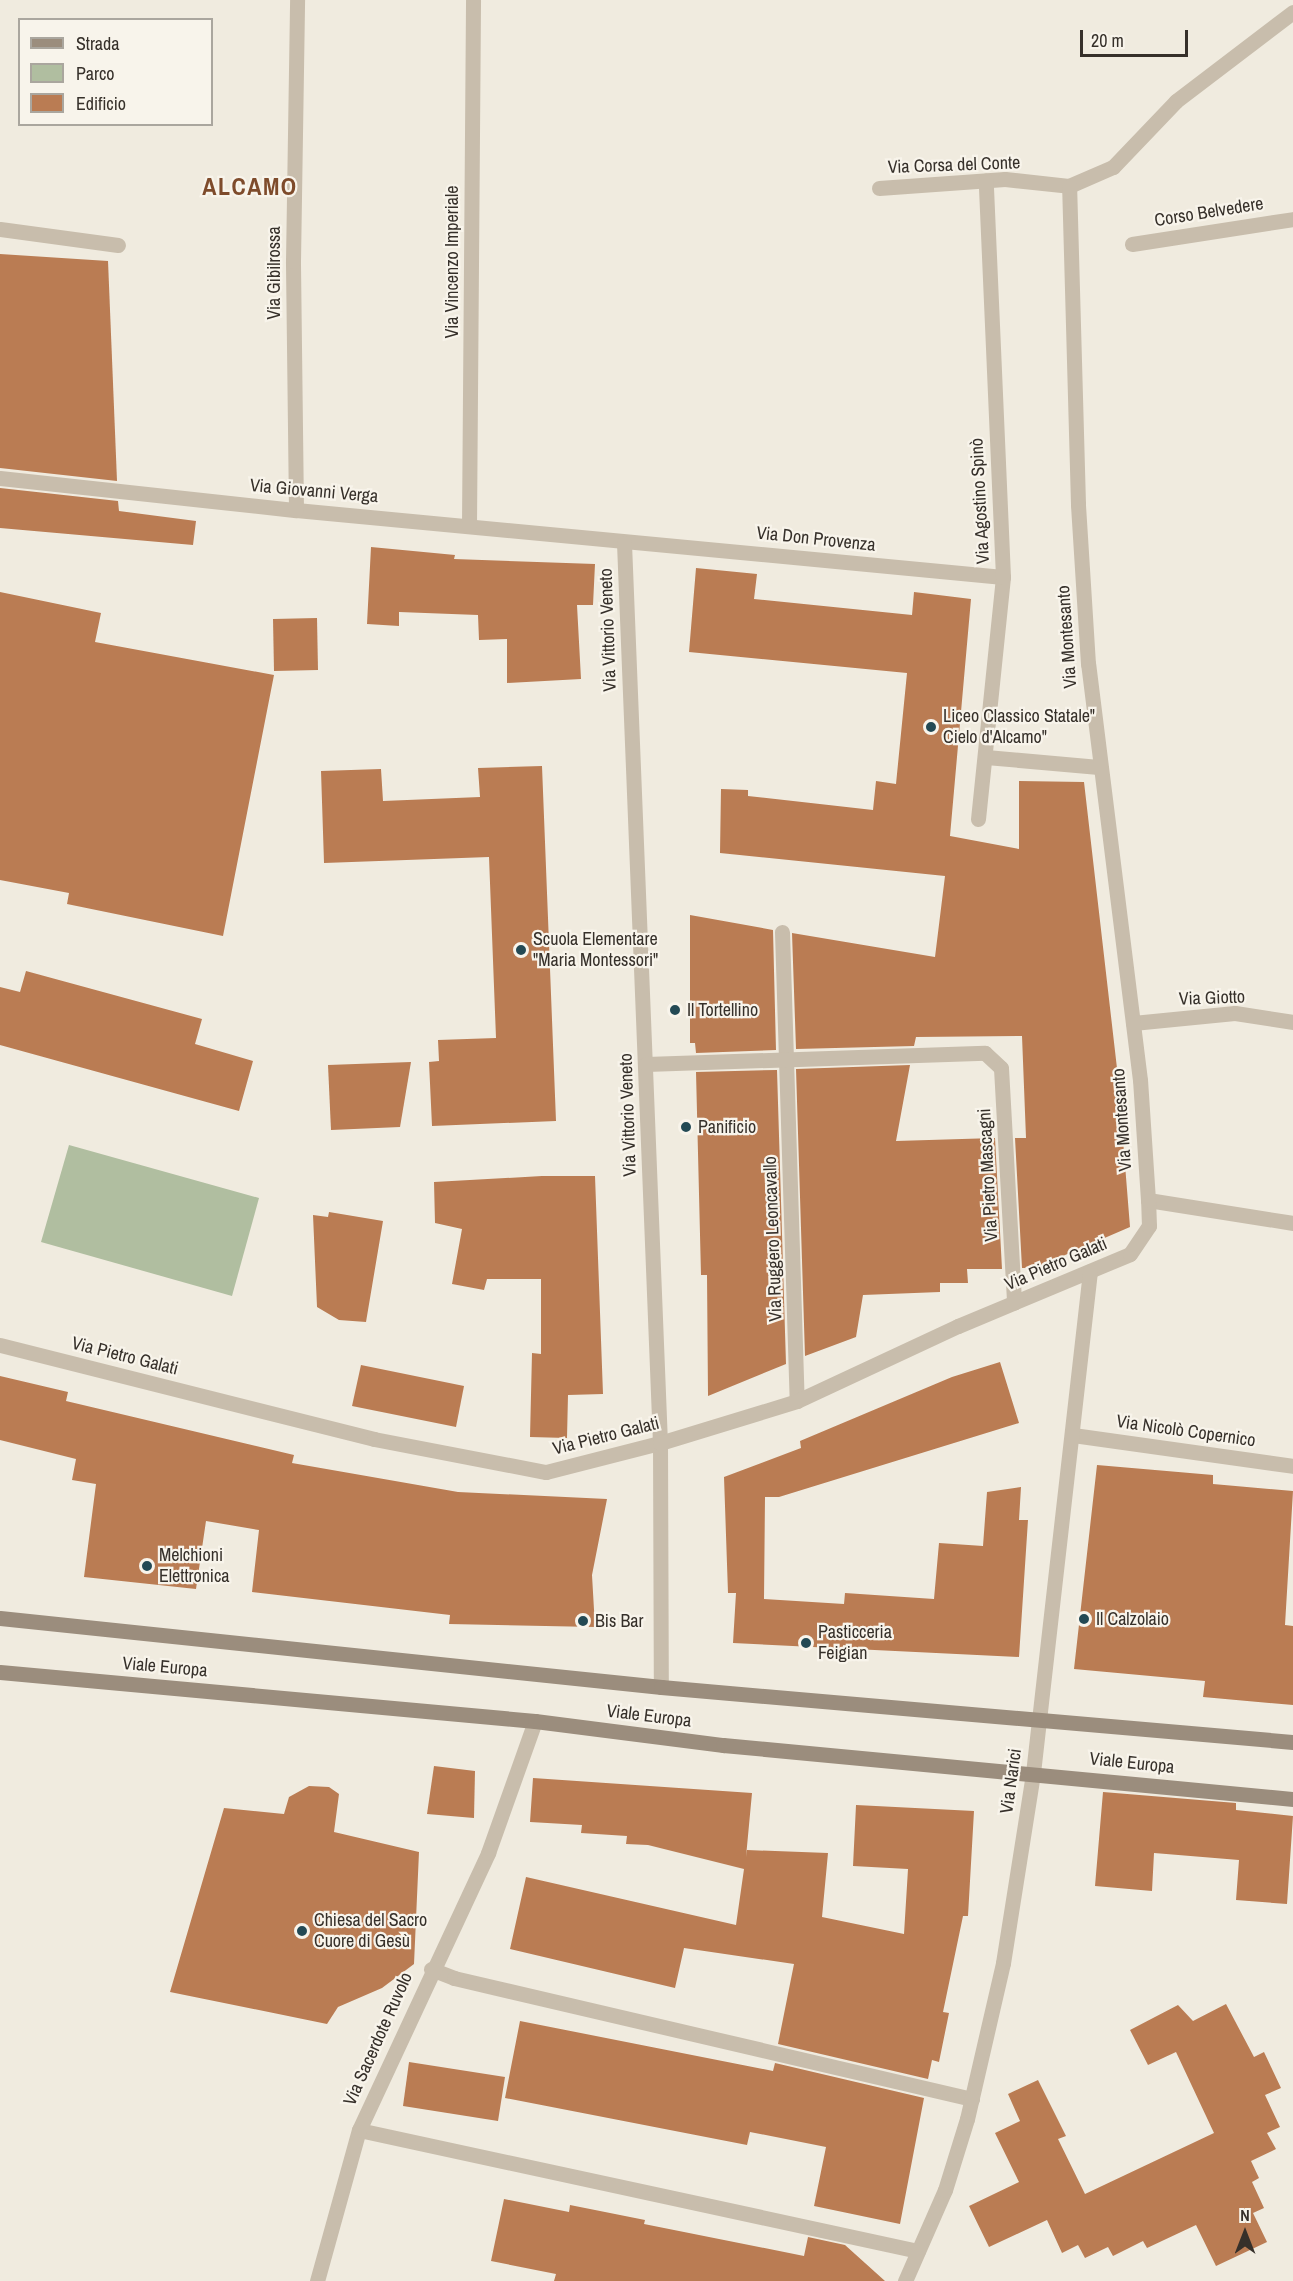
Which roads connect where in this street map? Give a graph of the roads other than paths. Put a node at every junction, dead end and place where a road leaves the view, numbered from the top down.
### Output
1 (297, 0) edge
2 (473, 0) edge
3 (1293, 12) edge
4 (986, 180) junction
5 (1069, 186) junction
6 (879, 188) dead end
7 (1293, 219) edge
8 (0, 229) edge
9 (1132, 244) dead end
10 (118, 245) dead end
11 (0, 478) edge
12 (296, 510) junction
13 (469, 525) junction
14 (624, 543) junction
15 (1003, 577) junction
16 (986, 758) junction
17 (1099, 767) junction
18 (978, 819) dead end
19 (782, 932) dead end
20 (1293, 1022) edge
21 (1132, 1023) junction
22 (788, 1062) junction
23 (646, 1064) junction
24 (1148, 1200) junction
25 (1293, 1223) edge
26 (1149, 1226) joint
27 (1090, 1271) junction
28 (1014, 1303) junction
29 (0, 1345) edge
30 (797, 1401) junction
31 (1073, 1435) junction
32 (660, 1443) junction
33 (1293, 1466) edge
34 (0, 1618) edge
35 (0, 1672) edge
36 (661, 1687) junction
37 (1039, 1717) junction
38 (535, 1721) junction
39 (1293, 1742) edge
40 (1033, 1773) junction
41 (1293, 1799) edge
42 (431, 1969) junction
43 (972, 2099) junction
44 (359, 2130) junction
45 (918, 2251) junction
46 (317, 2281) edge
47 (905, 2281) edge

1 - 12 street, Via Gibilrossa
2 - 13 street, Via Vincenzo Imperiale
3 - 5 street, Via Corsa del Conte
4 - 5 street, Via Corsa del Conte
4 - 6 street, Via Corsa del Conte
4 - 15 street, Via Agostino Spinò
5 - 17 street, Via Montesanto
7 - 9 street, Corso Belvedere
8 - 10 street
11 - 12 street, Via Giovanni Verga
12 - 13 street, Via Giovanni Verga
13 - 14 street, Via Giovanni Verga
14 - 15 street, Via Don Provenza
14 - 23 street, Via Vittorio Veneto
15 - 16 street, Via Agostino Spinò
16 - 17 street
16 - 18 street, Via Agostino Spinò
17 - 21 street, Via Montesanto
19 - 22 street, Via Ruggero Leoncavallo
20 - 21 street, Via Giotto
21 - 24 street, Via Montesanto
22 - 23 street
22 - 28 street, Via Pietro Mascagni
22 - 30 street, Via Ruggero Leoncavallo
23 - 32 street, Via Vittorio Veneto
24 - 25 street
24 - 26 street, Via Montesanto
26 - 27 street, Via Pietro Galati
27 - 28 street, Via Pietro Galati
27 - 31 street, Via Narici
28 - 30 street, Via Pietro Galati
29 - 32 street, Via Pietro Galati
30 - 32 street, Via Pietro Galati
31 - 33 street, Via Nicolò Copernico
31 - 37 street, Via Narici
32 - 36 street, Via Vittorio Veneto
34 - 36 street, Viale Europa
35 - 38 street, Viale Europa
36 - 37 street, Viale Europa
37 - 39 street, Viale Europa
37 - 40 street, Via Narici
38 - 40 street, Viale Europa
38 - 42 street, Via Sacerdote Ruvolo
40 - 41 street, Viale Europa
40 - 43 street, Via Narici
42 - 43 street
42 - 44 street, Via Sacerdote Ruvolo
43 - 45 street, Via Narici
44 - 45 street
44 - 46 street, Via Sacerdote Ruvolo
45 - 47 street, Via Narici

